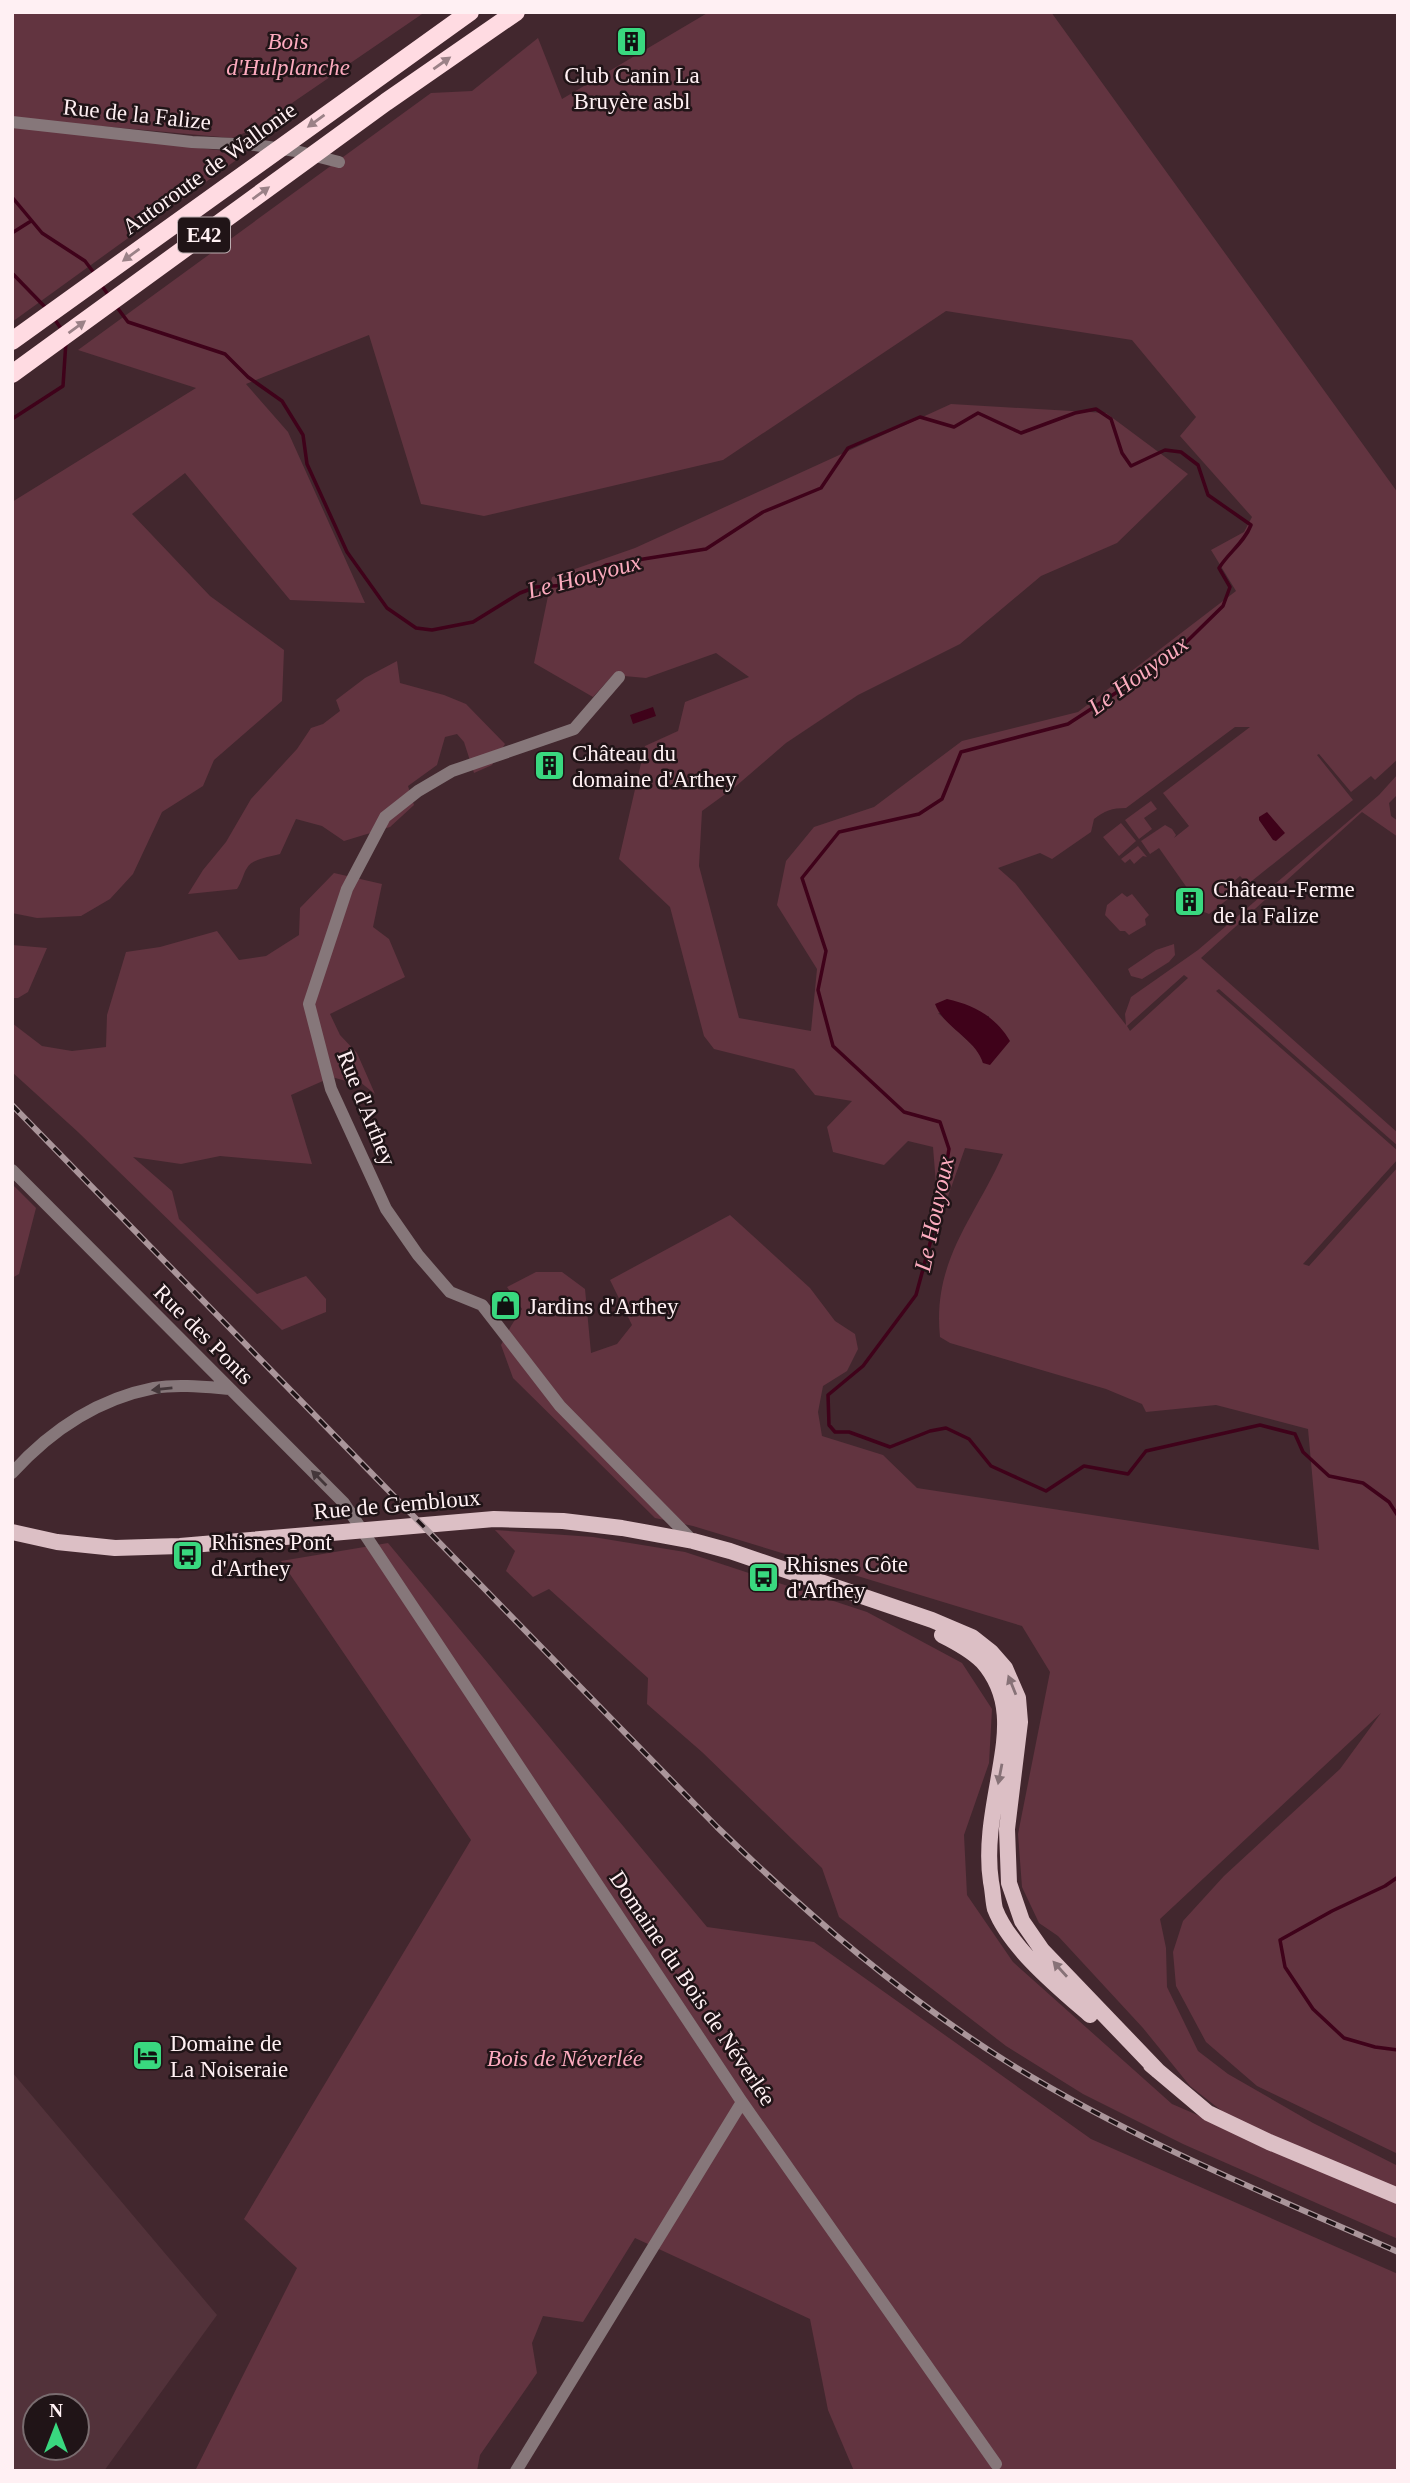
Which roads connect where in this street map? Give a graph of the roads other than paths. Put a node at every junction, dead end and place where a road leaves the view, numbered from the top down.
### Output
1 (470, 12) edge
2 (516, 12) edge
3 (12, 122) edge
4 (340, 162) dead end
5 (12, 341) edge
6 (17, 371) edge
7 (618, 677) dead end
8 (12, 1170) edge
9 (230, 1389) junction
10 (12, 1473) edge
11 (363, 1531) junction
12 (12, 1532) edge
13 (693, 1541) junction
14 (742, 2102) junction
15 (1398, 2196) edge
16 (996, 2464) dead end
17 (516, 2471) edge

1 -> 5 highway, Autoroute de Wallonie / E42
6 -> 2 highway, E42
3 - 4 street, Rue de la Falize
7 - 13 street, Rue d'Arthey
8 - 9 street, Rue des Ponts
9 -> 10 street
11 -> 9 street, Rue des Ponts
11 - 12 main road, Rue de Gembloux
11 - 13 main road, Rue de Gembloux
11 - 14 street, Domaine du Bois de Néverlée
13 - 15 main road, Rue de Gembloux
14 - 16 street, Domaine du Bois de Néverlée
14 - 17 street

